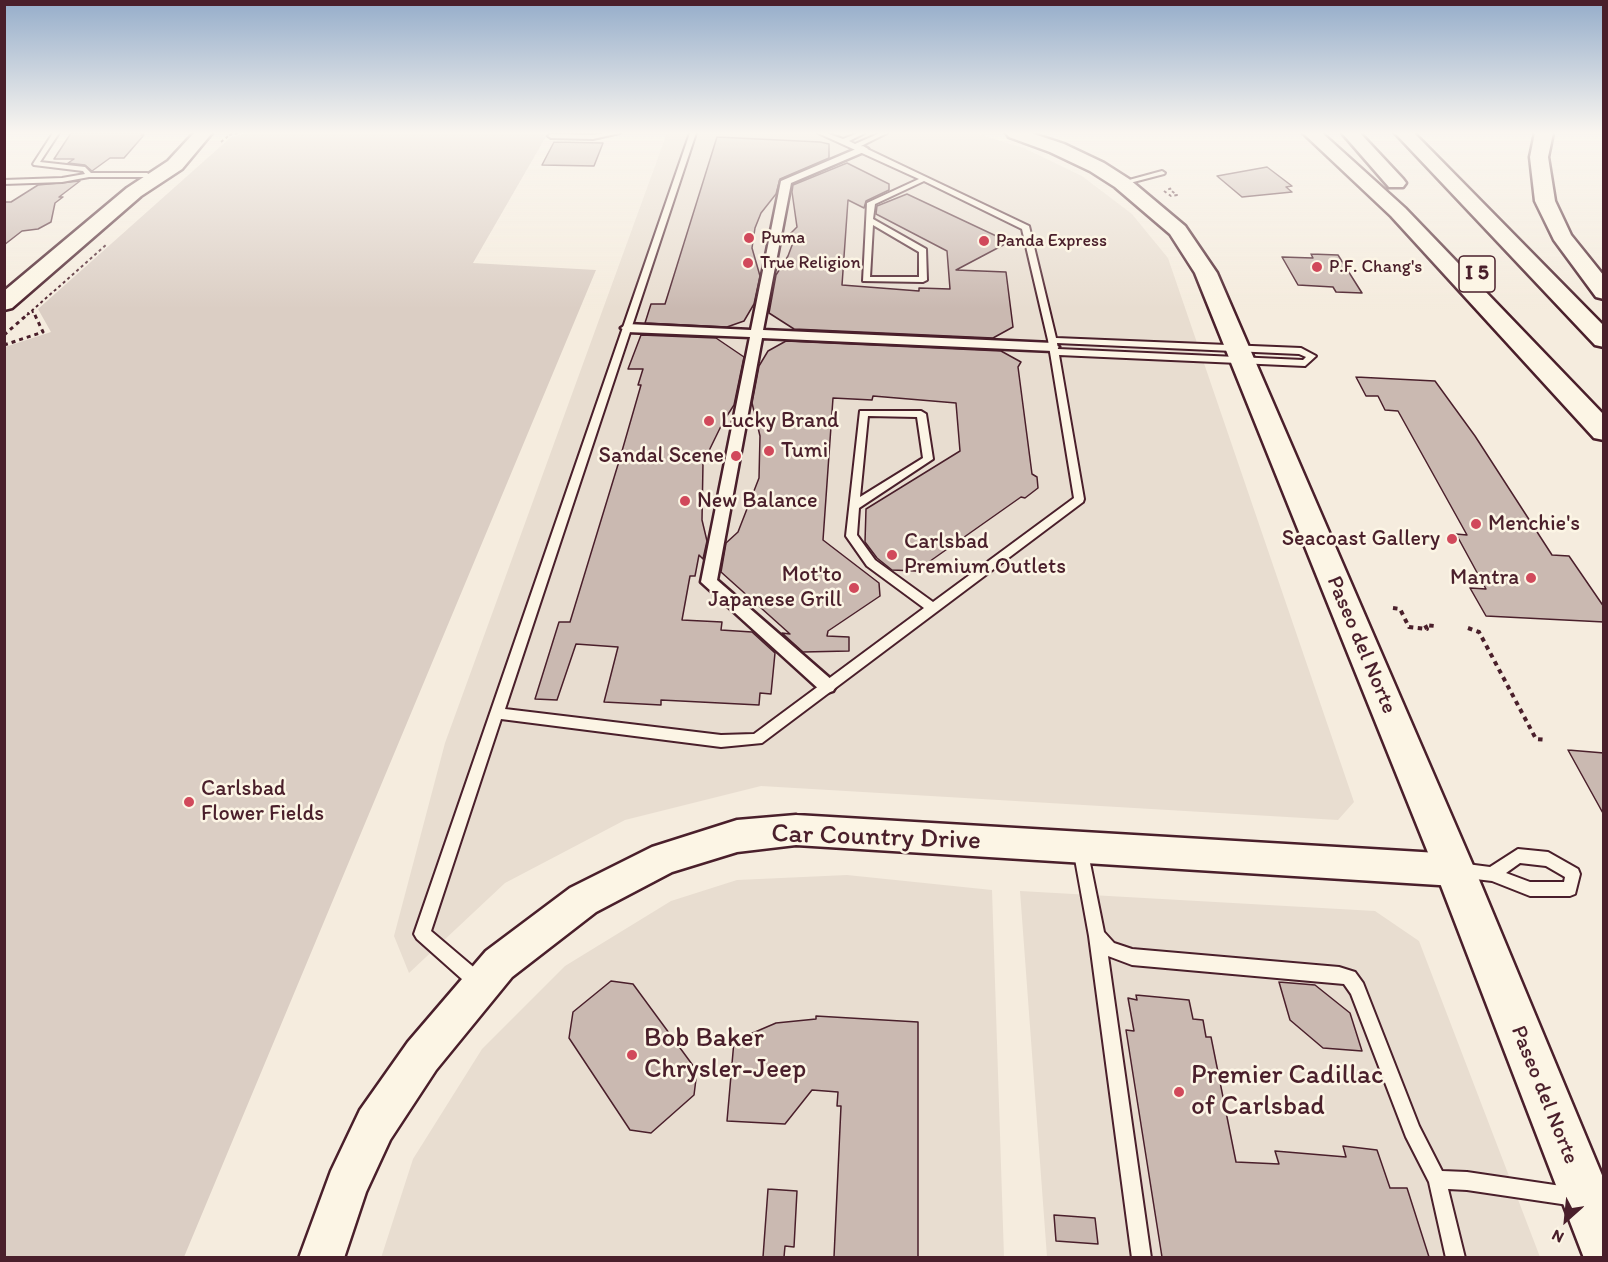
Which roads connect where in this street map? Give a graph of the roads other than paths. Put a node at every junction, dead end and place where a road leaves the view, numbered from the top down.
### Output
1 (131, 192) edge
2 (673, 192) edge
3 (784, 192) edge
4 (893, 192) edge
5 (952, 192) edge
6 (1133, 192) edge
7 (1376, 192) edge
8 (1404, 192) edge
9 (1462, 192) edge
10 (1544, 192) edge
11 (869, 220) junction
12 (1604, 292) edge
13 (4, 303) edge
14 (627, 328) junction
15 (758, 334) junction
16 (1604, 340) edge
17 (1053, 346) junction
18 (1240, 354) junction
19 (1604, 416) edge
20 (1604, 432) edge
21 (854, 506) junction
22 (933, 608) junction
23 (827, 686) junction
24 (496, 713) junction
25 (1080, 847) junction
26 (1473, 872) junction
27 (1097, 936) junction
28 (481, 985) junction
29 (1437, 1180) junction
30 (1595, 1221) edge
31 (321, 1257) edge
32 (1142, 1257) edge
33 (1456, 1257) edge

1 - 13 main road
2 - 14 lane
3 - 15 street
4 - 11 lane
5 - 17 lane
6 - 18 main road, Paseo del Norte
7 - 20 main road
8 - 19 main road, I 5
9 - 16 main road, I 5
10 - 12 main road
11 - 11 lane
14 - 15 street
14 - 24 lane
15 - 17 street
15 - 23 street
17 - 18 lane
17 - 22 lane
18 - 18 lane
18 - 26 main road, Paseo del Norte
21 - 21 lane
21 - 22 lane
22 - 23 lane
23 - 24 lane
24 - 28 lane
25 - 26 street, Car Country Drive
25 - 27 lane
25 - 28 street, Car Country Drive
26 - 26 lane
26 - 30 main road, Paseo del Norte
27 - 29 lane
27 - 32 lane
28 - 31 street, Car Country Drive
29 - 30 lane
29 - 33 lane

